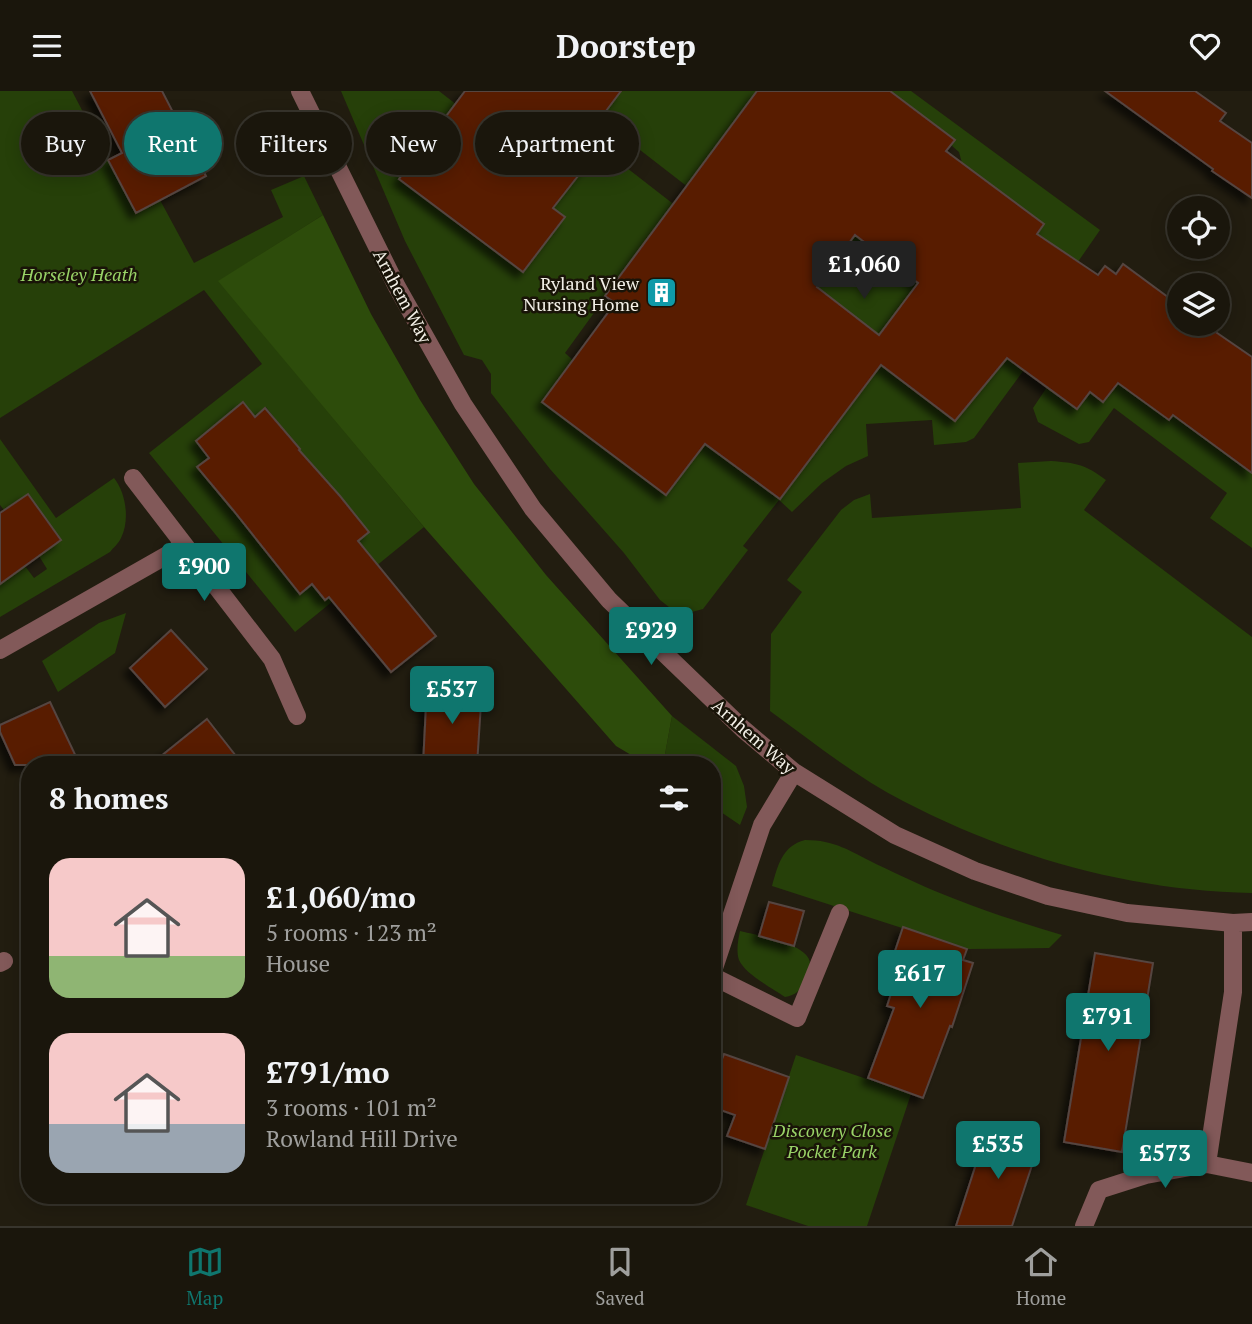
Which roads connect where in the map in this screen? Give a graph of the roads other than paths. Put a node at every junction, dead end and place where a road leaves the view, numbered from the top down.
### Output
1 (300, 91) edge
2 (133, 478) dead end
3 (183, 546) junction
4 (0, 650) edge
5 (297, 716) dead end
6 (794, 772) junction
7 (840, 913) dead end
8 (1252, 922) edge
9 (1233, 923) junction
10 (721, 948) edge
11 (721, 980) edge
12 (1207, 1164) junction
13 (1252, 1173) edge
14 (1084, 1226) edge

1 - 6 street, Arnhem Way
2 - 3 street
3 - 4 street
3 - 5 street
6 - 9 street, Arnhem Way
6 - 10 street
7 - 11 street
8 - 9 street, Arnhem Way
9 - 12 street
12 - 13 street
12 - 14 street

